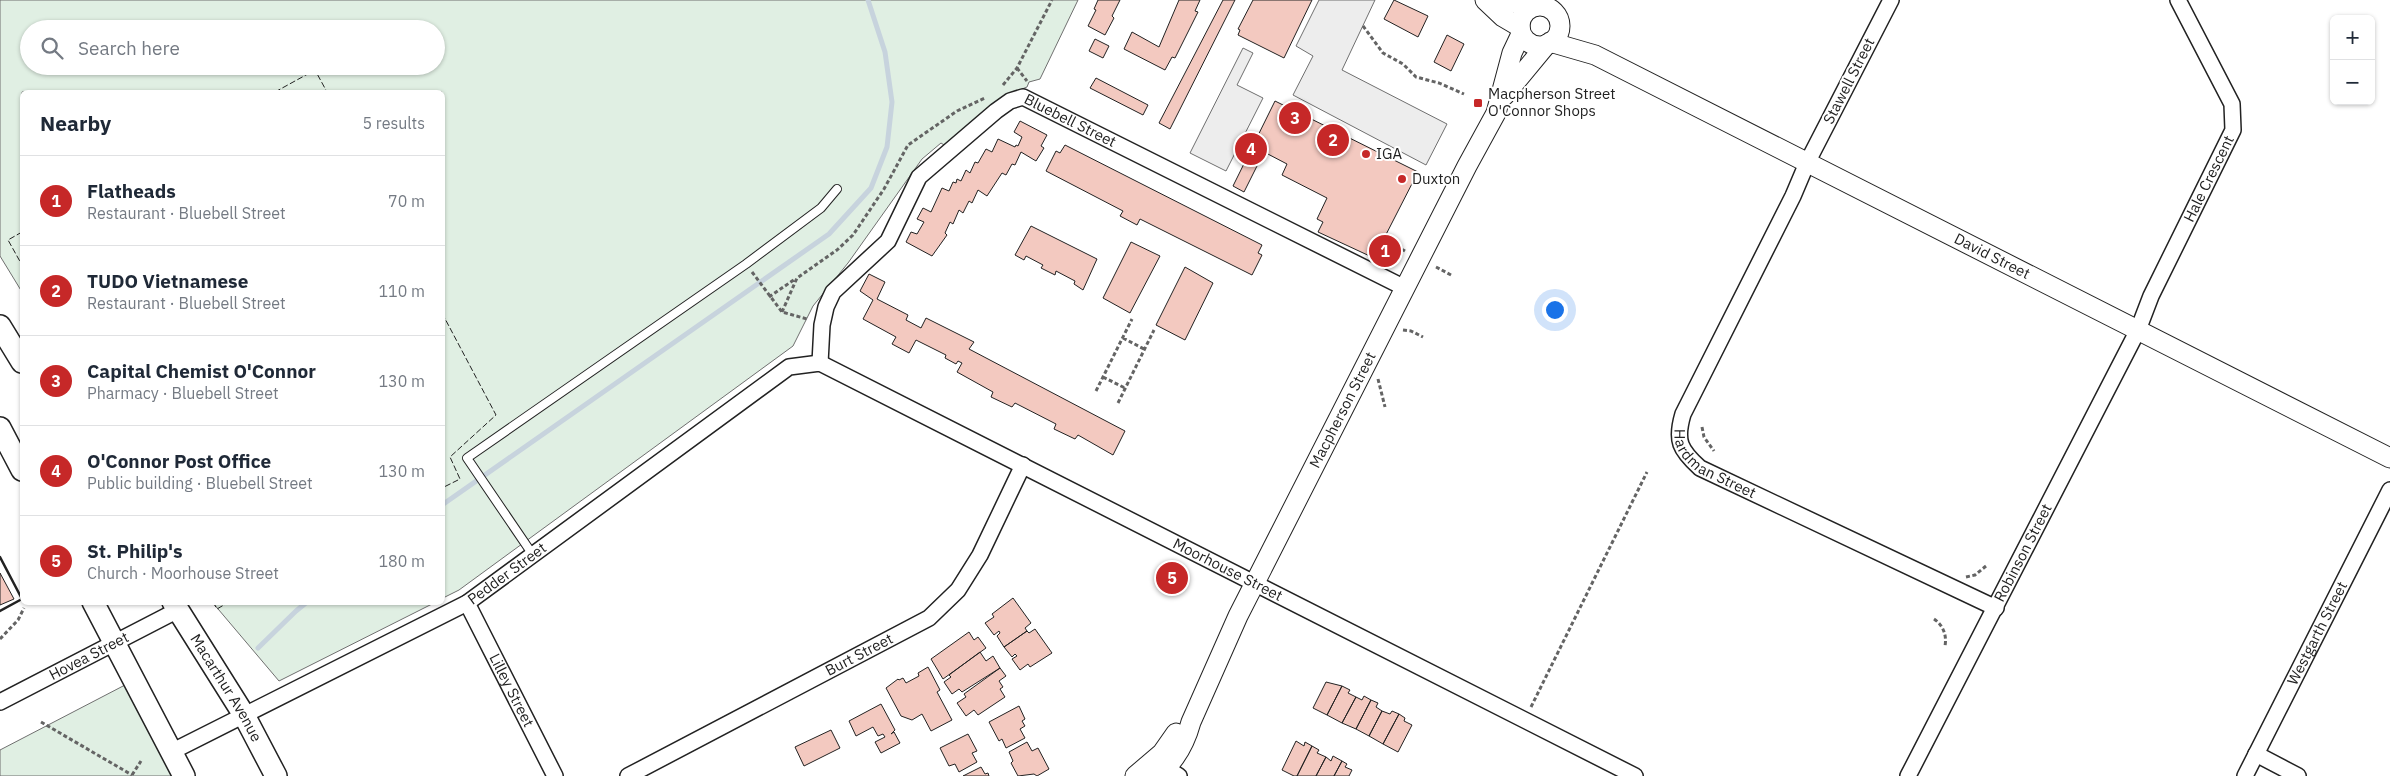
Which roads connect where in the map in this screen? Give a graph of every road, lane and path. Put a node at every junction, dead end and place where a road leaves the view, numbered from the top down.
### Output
1 (1052, 0) edge
2 (1485, 0) edge
3 (1503, 0) edge
4 (1563, 0) edge
5 (1891, 0) edge
6 (2178, 0) edge
7 (1536, 5) edge
8 (1558, 20) junction
9 (1363, 26) dead end
10 (1520, 30) junction
11 (1549, 43) junction
12 (1595, 55) junction
13 (1017, 68) junction
14 (1034, 86) dead end
15 (994, 94) junction
16 (1464, 94) dead end
17 (1502, 99) junction
18 (996, 111) junction
19 (1807, 163) junction
20 (837, 189) dead end
21 (1390, 243) dead end
22 (1405, 251) dead end
23 (746, 264) junction
24 (1431, 264) dead end
25 (751, 272) joint
26 (1453, 276) dead end
27 (797, 278) junction
28 (1405, 288) junction
29 (768, 296) junction
30 (782, 312) junction
31 (1132, 319) dead end
32 (812, 320) dead end
33 (0, 326) edge
34 (1154, 330) dead end
35 (2138, 330) junction
36 (1400, 331) dead end
37 (1422, 337) dead end
38 (1123, 338) junction
39 (1144, 349) junction
40 (20, 359) edge
41 (820, 363) junction
42 (1378, 375) dead end
43 (1103, 377) junction
44 (1125, 388) junction
45 (1096, 391) dead end
46 (1118, 403) dead end
47 (1385, 407) dead end
48 (1702, 427) dead end
49 (0, 428) edge
50 (1714, 451) dead end
51 (2390, 458) edge
52 (1023, 465) junction
53 (20, 466) edge
54 (1647, 472) dead end
55 (2390, 490) edge
56 (533, 555) junction
57 (1986, 566) dead end
58 (1960, 577) dead end
59 (1256, 583) junction
60 (467, 603) junction
61 (95, 605) edge
62 (176, 606) edge
63 (24, 608) dead end
64 (1996, 608) junction
65 (1934, 619) dead end
66 (0, 639) edge
67 (114, 643) junction
68 (1945, 646) dead end
69 (0, 702) edge
70 (244, 715) junction
71 (1524, 720) junction
72 (41, 722) dead end
73 (171, 752) junction
74 (2256, 754) junction
75 (141, 761) dead end
76 (1164, 770) edge
77 (132, 775) edge
78 (184, 776) edge
79 (276, 776) edge
80 (555, 776) edge
81 (628, 776) edge
82 (1135, 776) edge
83 (1634, 776) edge
84 (1908, 776) edge
85 (2245, 776) edge
86 (2298, 776) edge

1 - 13 path
2 - 10 street
3 - 7 street
4 - 8 street
5 - 19 street, Stawell Street
6 - 35 street, Hale Crescent
7 - 8 street
7 - 10 street
8 - 11 street
8 - 12 street, David Street
9 - 16 path
10 - 11 street
10 - 17 street, Macpherson Street
11 - 12 street, David Street
11 - 17 street, Macpherson Street
12 - 19 street, David Street
13 - 14 path
13 - 15 path
15 - 18 path
15 - 27 path
17 - 28 street, Macpherson Street
18 - 28 street, Bluebell Street
18 - 41 street, Bluebell Street
19 - 35 street, David Street
19 - 64 street, Hardman Street
20 - 23 lane
21 - 22 path
23 - 25 lane
23 - 56 lane
24 - 26 path
25 - 29 path
27 - 29 path
27 - 30 path
28 - 59 street, Macpherson Street
29 - 30 path
30 - 32 path
31 - 38 path
33 - 40 main road
34 - 39 path
35 - 51 street, David Street
35 - 64 street, Robinson Street
36 - 37 path
38 - 39 path
38 - 43 path
39 - 44 path
41 - 52 street, Moorhouse Street
41 - 56 street, Pedder Street
42 - 47 path
43 - 44 path
43 - 45 path
44 - 46 path
48 - 50 path
49 - 53 main road
52 - 59 street, Moorhouse Street
52 - 81 street, Burt Street
54 - 71 path
55 - 74 street, Westgarth Street
56 - 60 street, Pedder Street
57 - 58 path
59 - 71 street, Moorhouse Street
59 - 76 street, Macpherson Street
60 - 70 street, Pedder Street
60 - 80 street, Lilley Street
61 - 67 main road
62 - 67 street, Hovea Street
62 - 70 main road, Macarthur Avenue
63 - 66 path
64 - 84 street, Robinson Street
65 - 68 path
67 - 69 street, Hovea Street
67 - 73 main road
70 - 73 street, Pedder Street
70 - 79 main road, Macarthur Avenue
71 - 83 street, Moorhouse Street
72 - 77 path
73 - 78 main road
74 - 85 street, Westgarth Street
74 - 86 street
75 - 77 path
76 - 82 street, Macpherson Street

